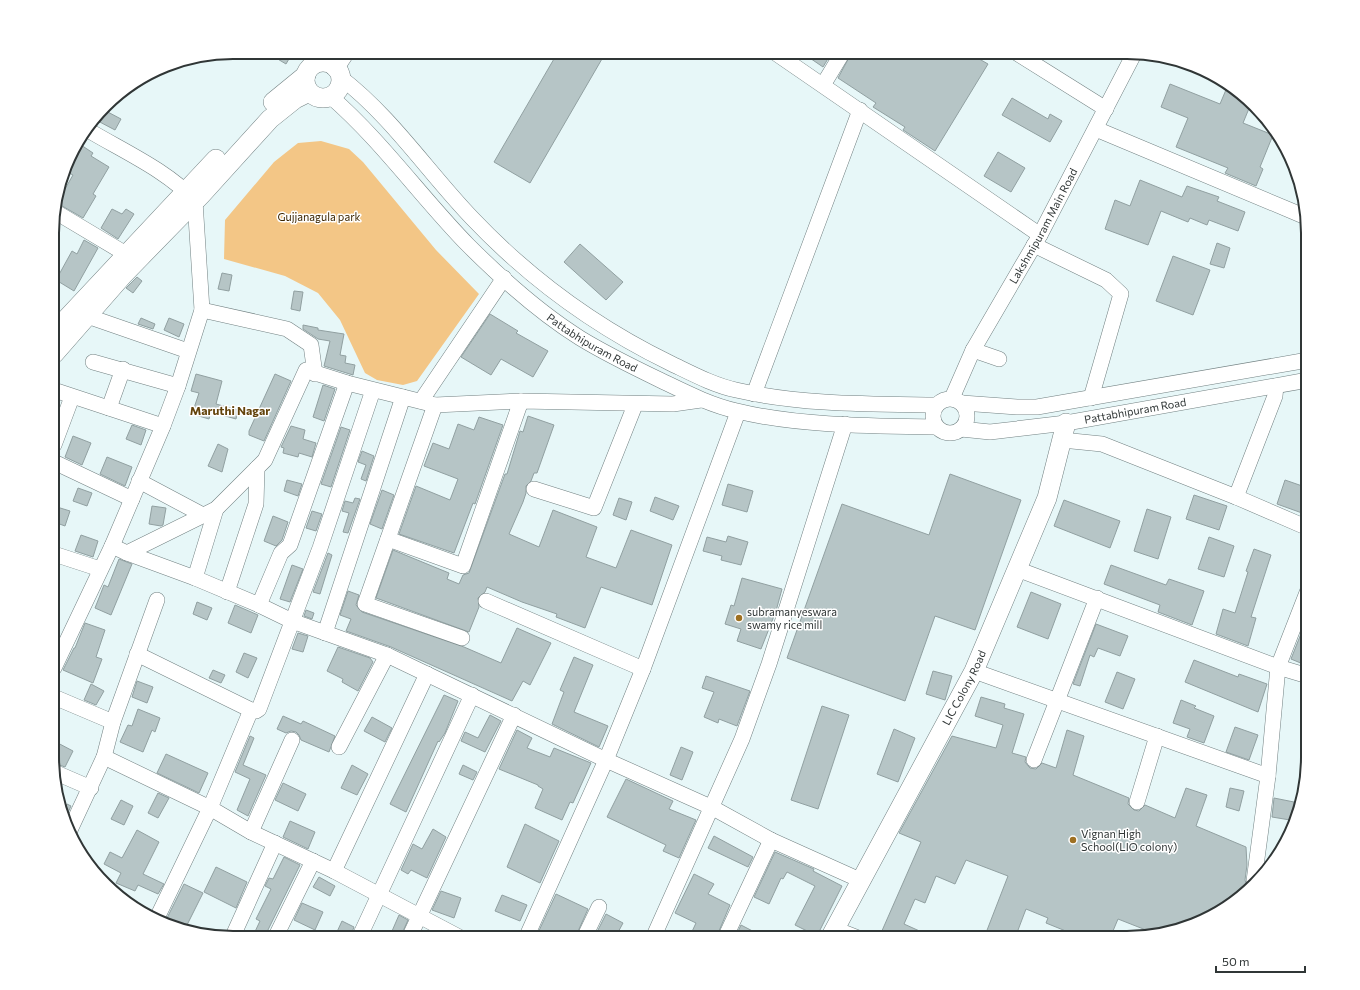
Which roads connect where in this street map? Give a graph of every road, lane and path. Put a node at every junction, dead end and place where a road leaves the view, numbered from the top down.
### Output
1 (784, 59) edge
2 (839, 59) edge
3 (1026, 59) edge
4 (1131, 59) edge
5 (325, 68) edge
6 (822, 85) junction
7 (330, 96) joint
8 (1106, 109) junction
9 (860, 110) junction
10 (1096, 129) junction
11 (91, 132) edge
12 (191, 196) junction
13 (60, 215) edge
14 (1300, 215) edge
15 (1037, 240) junction
16 (126, 254) junction
17 (504, 278) junction
18 (202, 310) junction
19 (87, 316) junction
20 (59, 321) edge
21 (59, 348) edge
22 (973, 350) junction
23 (188, 351) junction
24 (999, 359) dead end
25 (1301, 361) edge
26 (93, 362) dead end
27 (123, 369) junction
28 (315, 374) junction
29 (1301, 381) edge
30 (347, 383) junction
31 (178, 386) junction
32 (1276, 386) junction
33 (373, 390) junction
34 (59, 392) edge
35 (754, 394) junction
36 (72, 396) junction
37 (403, 397) junction
38 (1091, 398) junction
39 (701, 400) junction
40 (521, 401) junction
41 (957, 401) junction
42 (428, 403) junction
43 (635, 404) junction
44 (936, 405) junction
45 (109, 408) junction
46 (738, 412) junction
47 (845, 424) junction
48 (163, 426) junction
49 (936, 427) junction
50 (961, 429) junction
51 (59, 431) edge
52 (1064, 432) junction
53 (59, 464) edge
54 (257, 468) junction
55 (139, 482) junction
56 (534, 489) dead end
57 (1236, 497) junction
58 (132, 499) junction
59 (209, 512) junction
60 (1301, 525) edge
61 (388, 539) junction
62 (112, 546) junction
63 (127, 553) junction
64 (59, 556) edge
65 (100, 569) junction
66 (1017, 569) junction
67 (195, 578) junction
68 (227, 592) junction
69 (1096, 598) junction
70 (157, 600) dead end
71 (486, 601) dead end
72 (259, 605) junction
73 (1301, 608) edge
74 (292, 621) junction
75 (325, 633) junction
76 (462, 638) dead end
77 (137, 654) junction
78 (387, 655) junction
79 (59, 657) edge
80 (1278, 667) junction
81 (643, 669) junction
82 (974, 671) junction
83 (427, 674) junction
84 (1301, 674) edge
85 (472, 695) junction
86 (59, 699) edge
87 (1056, 700) junction
88 (251, 710) junction
89 (514, 715) junction
90 (113, 722) junction
91 (1156, 736) junction
92 (292, 740) dead end
93 (339, 747) dead end
94 (104, 758) junction
95 (606, 760) junction
96 (1034, 760) dead end
97 (60, 774) edge
98 (1268, 776) junction
99 (91, 788) junction
100 (1137, 802) dead end
101 (210, 808) junction
102 (713, 808) junction
103 (73, 825) edge
104 (251, 832) junction
105 (771, 840) junction
106 (275, 844) junction
107 (312, 861) junction
108 (334, 871) junction
109 (1255, 875) edge
110 (860, 880) junction
111 (378, 895) junction
112 (599, 907) dead end
113 (159, 914) edge
114 (419, 917) junction
115 (235, 931) edge
116 (278, 931) edge
117 (362, 931) edge
118 (413, 931) edge
119 (447, 931) edge
120 (529, 931) edge
121 (587, 931) edge
122 (656, 931) edge
123 (728, 931) edge
124 (834, 931) edge

1 - 6 street
2 - 6 street
3 - 8 street
4 - 8 street, Lakshmipuram Main Road
5 - 7 main road
5 - 12 main road
5 - 35 street, Pattabhipuram Road
6 - 9 street
7 - 17 street, Pattabhipuram Road
8 - 10 street, Lakshmipuram Main Road
9 - 15 street
9 - 35 street
10 - 14 street
10 - 15 street, Lakshmipuram Main Road
11 - 12 street
12 - 16 main road
12 - 18 street
12 - 19 main road
13 - 16 street
15 - 22 street, Lakshmipuram Main Road
15 - 38 street
16 - 20 main road
17 - 39 street, Pattabhipuram Road
17 - 42 street
18 - 23 street
18 - 28 street
19 - 21 main road
19 - 23 street
22 - 24 street
22 - 41 street, Lakshmipuram Main Road
23 - 31 street
25 - 38 street, Pattabhipuram Road
26 - 27 street
27 - 31 street
27 - 45 street
28 - 30 street
28 - 54 street
29 - 32 street, Pattabhipuram Road
30 - 33 street
30 - 72 street
31 - 48 street
32 - 52 street, Pattabhipuram Road
32 - 57 street
33 - 37 street
33 - 74 street
34 - 36 street
35 - 44 street, Pattabhipuram Road
36 - 45 street
36 - 51 street
37 - 42 street
37 - 75 street
38 - 41 street, Pattabhipuram Road
39 - 43 street
39 - 46 street, Pattabhipuram Road
40 - 42 street
40 - 43 street
40 - 61 street
41 - 44 street
41 - 50 street
42 - 61 street
43 - 56 street
44 - 49 street
45 - 48 street
46 - 47 street, Pattabhipuram Road
46 - 81 street
47 - 49 street, Pattabhipuram Road
47 - 102 street
48 - 55 street
49 - 50 street
50 - 52 street, Pattabhipuram Road
52 - 57 street
52 - 66 main road, LIC Colony Road
53 - 58 street
54 - 59 street
54 - 68 street
55 - 58 street
55 - 59 street
57 - 60 street
58 - 62 street
59 - 63 street
59 - 67 street
61 - 76 street
62 - 63 street
62 - 65 street
63 - 67 street
64 - 65 street
65 - 79 street
66 - 69 street
66 - 82 main road, LIC Colony Road
67 - 68 street
68 - 72 street
69 - 80 street
69 - 87 street
70 - 77 street
71 - 81 street
72 - 74 street
73 - 80 street
74 - 75 street
74 - 88 street
75 - 78 street
77 - 88 street
77 - 90 street
78 - 83 street
78 - 93 street
80 - 84 street
80 - 98 street
81 - 95 street
82 - 87 street
82 - 110 main road, LIC Colony Road
83 - 85 street
83 - 108 street
85 - 89 street
85 - 111 street
86 - 90 street
87 - 91 street
87 - 96 street
88 - 101 street
89 - 95 street
89 - 114 street
90 - 94 street
91 - 98 street
91 - 100 street
92 - 104 street
94 - 99 street
94 - 101 street
95 - 102 street
95 - 120 street
97 - 99 street
98 - 109 street
99 - 103 street
101 - 104 street
101 - 113 street
102 - 105 street
102 - 122 street
104 - 106 street
105 - 110 street
105 - 123 street
106 - 107 street
106 - 115 street
107 - 108 street
107 - 116 street
108 - 111 street
110 - 124 main road, LIC Colony Road
111 - 114 street
111 - 117 street
112 - 121 street
114 - 118 street
114 - 119 street

